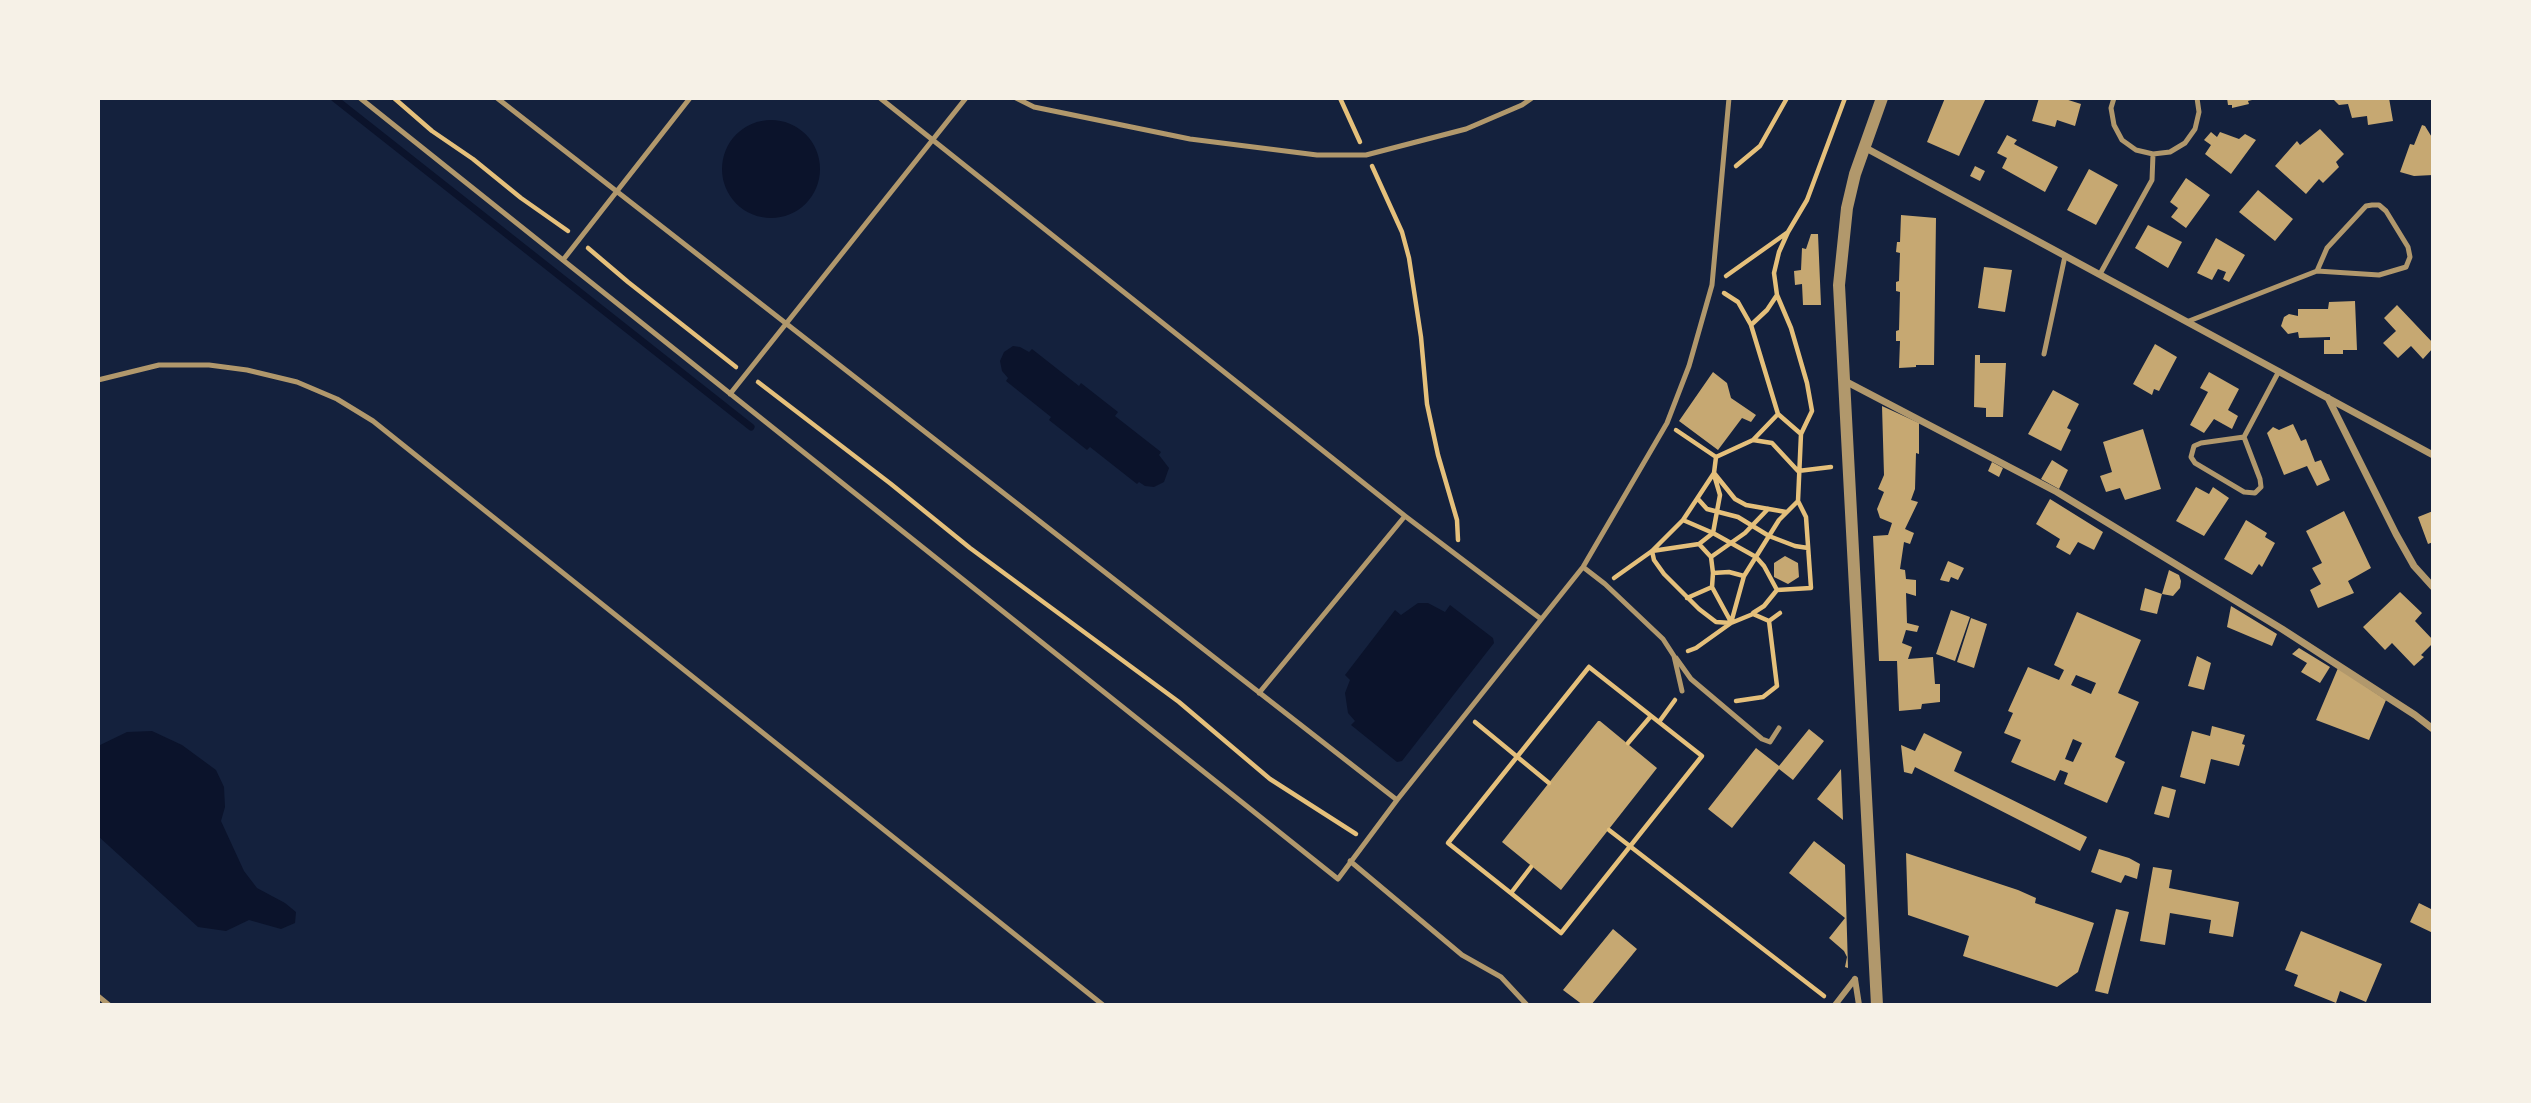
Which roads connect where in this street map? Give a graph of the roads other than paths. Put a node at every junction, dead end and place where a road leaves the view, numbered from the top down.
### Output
1 (360, 98) edge
2 (497, 98) edge
3 (690, 98) edge
4 (880, 98) edge
5 (966, 98) edge
6 (1016, 98) edge
7 (1532, 98) edge
8 (1729, 98) edge
9 (1882, 98) edge
10 (2114, 98) edge
11 (2197, 98) edge
12 (933, 140) junction
13 (1864, 147) junction
14 (2153, 154) junction
15 (616, 191) junction
16 (2065, 256) junction
17 (563, 260) junction
18 (2317, 271) junction
19 (2100, 274) junction
20 (2189, 321) junction
21 (787, 323) junction
22 (2044, 354) dead end
23 (2279, 371) junction
24 (98, 380) edge
25 (1845, 381) junction
26 (730, 394) junction
27 (2328, 398) junction
28 (2244, 437) junction
29 (2431, 451) edge
30 (1405, 516) junction
31 (1583, 567) junction
32 (2433, 587) edge
33 (1541, 619) junction
34 (1674, 656) junction
35 (1682, 691) road end
36 (1259, 693) junction
37 (1779, 729) dead end
38 (2433, 729) edge
39 (1397, 800) junction
40 (1350, 861) junction
41 (98, 996) edge
42 (1834, 1004) edge
43 (109, 1005) edge
44 (1103, 1005) edge
45 (1527, 1005) edge
46 (1859, 1005) edge
47 (1877, 1005) edge

1 - 17 lane
2 - 15 lane
3 - 15 lane
4 - 12 lane
5 - 12 lane
6 - 7 lane
8 - 31 lane
9 - 13 street
10 - 14 lane
11 - 14 lane
12 - 21 lane
12 - 30 lane
13 - 16 street
13 - 25 street
14 - 19 lane
15 - 17 lane
15 - 21 lane
16 - 19 street
16 - 22 lane
17 - 26 lane
18 - 18 lane
18 - 20 lane
19 - 20 street
20 - 23 street
21 - 26 lane
21 - 36 lane
23 - 27 street
23 - 28 lane
24 - 44 lane
25 - 38 street
25 - 47 street
26 - 40 lane
27 - 29 street
27 - 32 street
28 - 28 lane
30 - 33 lane
30 - 36 lane
31 - 33 lane
31 - 34 lane
33 - 39 lane
34 - 35 lane
34 - 37 lane
36 - 39 lane
39 - 40 lane
40 - 45 lane
41 - 43 lane
42 - 46 street

